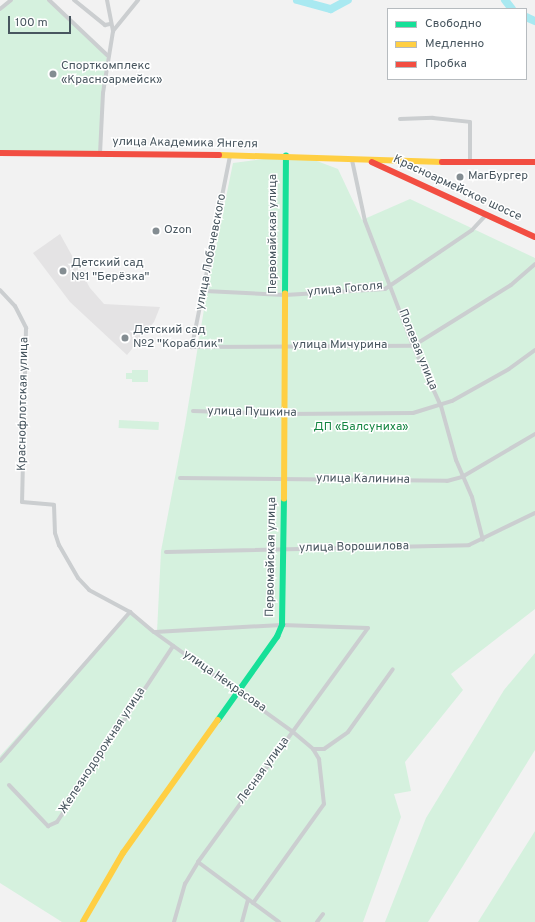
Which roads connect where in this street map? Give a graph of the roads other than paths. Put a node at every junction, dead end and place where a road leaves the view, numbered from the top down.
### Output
1 (11, 0) edge
2 (49, 0) edge
3 (74, 0) edge
4 (107, 0) edge
5 (138, 0) edge
6 (1, 6) edge
7 (110, 24) junction
8 (113, 31) junction
9 (107, 55) junction
10 (400, 119) dead end
11 (0, 153) edge
12 (100, 154) junction
13 (230, 156) junction
14 (286, 156) junction
15 (352, 160) junction
16 (370, 161) junction
17 (470, 161) junction
18 (402, 162) junction
19 (535, 162) edge
20 (400, 176) junction
21 (486, 215) junction
22 (535, 237) edge
23 (535, 264) edge
24 (392, 284) junction
25 (0, 290) edge
26 (205, 291) junction
27 (285, 295) junction
28 (285, 346) junction
29 (413, 346) junction
30 (192, 347) joint
31 (535, 350) edge
32 (441, 406) junction
33 (193, 411) dead end
34 (286, 414) junction
35 (535, 434) edge
36 (462, 477) junction
37 (180, 478) dead end
38 (284, 479) junction
39 (22, 502) joint
40 (535, 514) edge
41 (483, 540) junction
42 (283, 549) junction
43 (166, 552) dead end
44 (130, 612) junction
45 (282, 625) junction
46 (154, 632) junction
47 (173, 646) junction
48 (393, 669) dead end
49 (238, 691) junction
50 (293, 732) junction
51 (313, 749) junction
52 (0, 761) edge
53 (9, 785) dead end
54 (198, 862) junction
55 (248, 900) junction
56 (253, 903) junction
57 (323, 914) dead end
58 (83, 922) edge
59 (174, 922) edge
60 (242, 922) edge
61 (279, 922) edge
62 (317, 922) edge

1 - 6 street
2 - 9 street
3 - 7 street
4 - 7 street
5 - 8 street
7 - 8 street
8 - 9 street
9 - 12 street
10 - 17 street
11 - 12 street, улица Академика Янгеля
12 - 13 street, улица Академика Янгеля
13 - 14 street, улица Академика Янгеля
13 - 26 street, улица Лобачевского
14 - 15 street, улица Академика Янгеля
14 - 27 street, Первомайская улица
15 - 16 street, улица Академика Янгеля
15 - 24 street, Полевая улица
16 - 18 street, улица Академика Янгеля
16 - 20 street, Красноармейское шоссе
17 - 18 street, улица Академика Янгеля
17 - 19 street, улица Академика Янгеля
18 - 20 street
20 - 21 street, Красноармейское шоссе
21 - 22 street, Красноармейское шоссе
21 - 24 street, улица Гоголя
23 - 29 street
24 - 27 street, улица Гоголя
24 - 29 street, Полевая улица
25 - 39 street, Краснофлотская улица
26 - 27 street, улица Гоголя
26 - 30 street, улица Лобачевского
27 - 28 street, Первомайская улица
28 - 29 street, улица Мичурина
28 - 30 street, улица Мичурина
28 - 34 street, Первомайская улица
29 - 32 street, Полевая улица
31 - 32 street, улица Пушкина
32 - 34 street, улица Пушкина
32 - 36 street, Полевая улица
33 - 34 street, улица Пушкина
34 - 38 street, Первомайская улица
35 - 36 street, улица Калинина
36 - 38 street, улица Калинина
36 - 41 street, Полевая улица
37 - 38 street, улица Калинина
38 - 42 street, Первомайская улица
39 - 44 street, улица Некрасова
40 - 41 street, улица Ворошилова
41 - 42 street, улица Ворошилова
42 - 43 street, улица Ворошилова
42 - 45 street, Первомайская улица
44 - 46 street, улица Некрасова
44 - 52 street
45 - 46 street
45 - 49 street, Первомайская улица
45 - 50 street, Лесная улица
46 - 47 street, улица Некрасова
47 - 49 street, улица Некрасова
47 - 53 street, Железнодорожная улица
48 - 51 street
49 - 50 street, улица Некрасова
49 - 58 street, Первомайская улица
50 - 51 street, улица Некрасова
50 - 54 street, Лесная улица
51 - 56 street
54 - 55 street
54 - 59 street, Лесная улица
55 - 56 street
55 - 60 street
56 - 61 street
57 - 62 street

